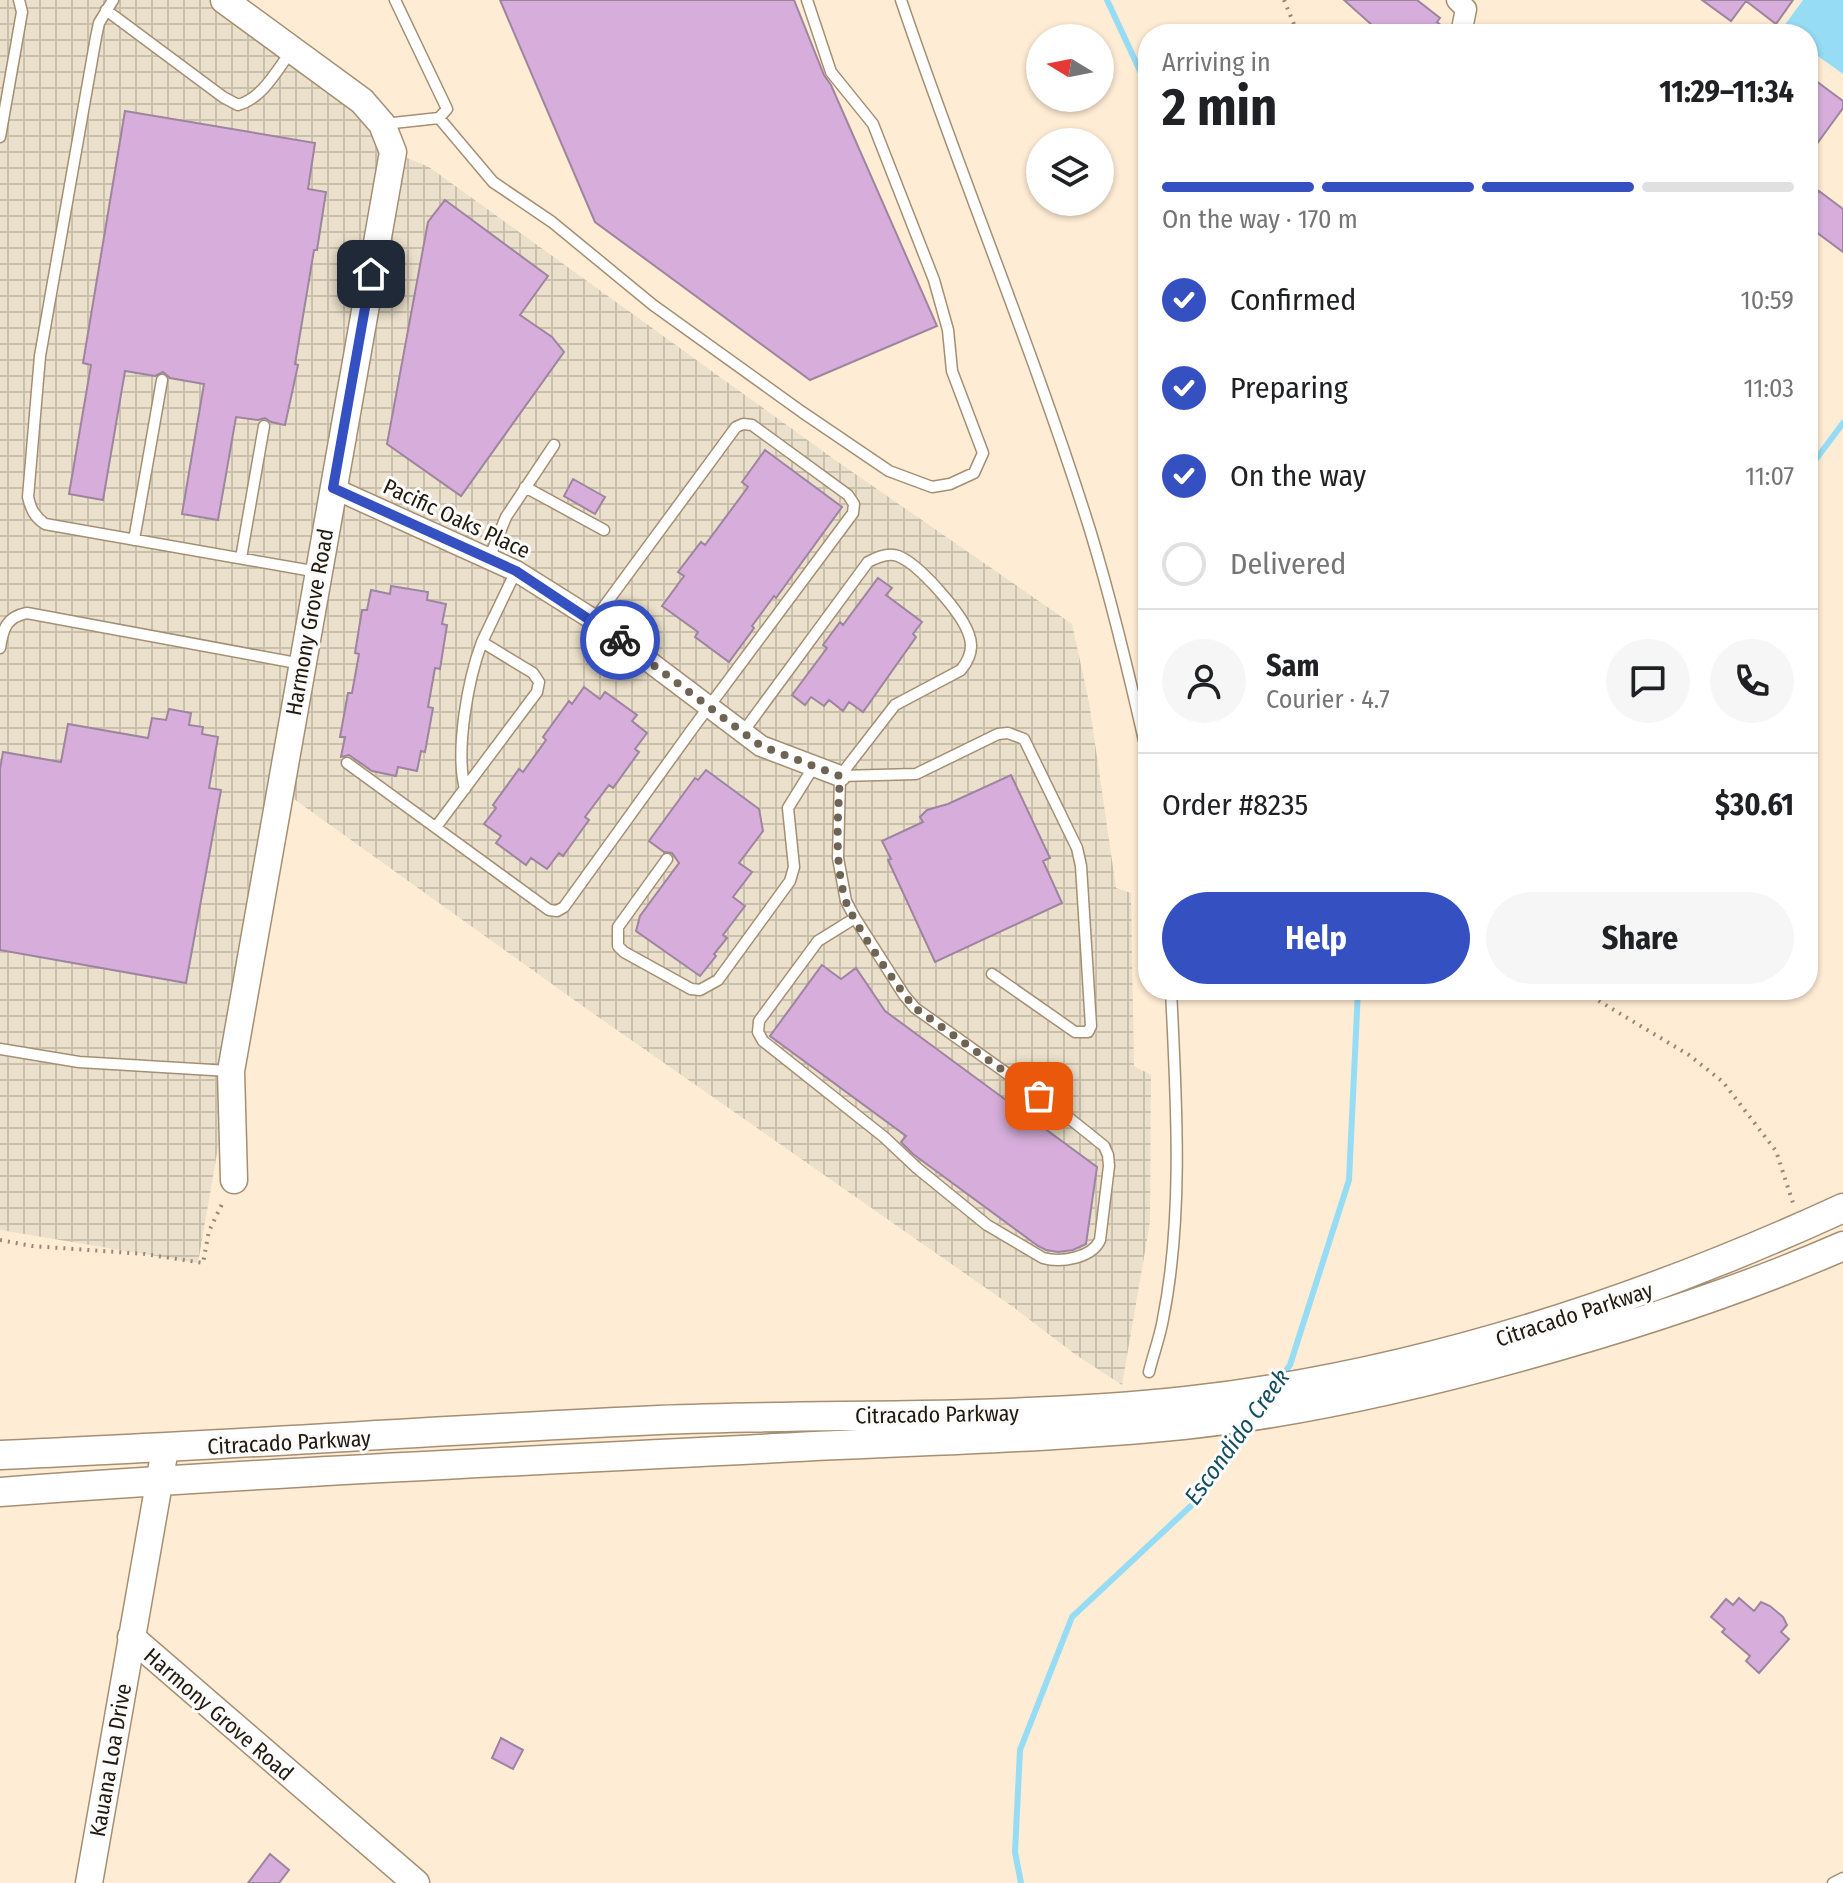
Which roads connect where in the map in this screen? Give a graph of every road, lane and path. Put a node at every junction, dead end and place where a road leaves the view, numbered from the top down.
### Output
1 (19, 0) edge
2 (224, 0) edge
3 (395, 0) edge
4 (807, 0) edge
5 (901, 0) edge
6 (1284, 0) edge
7 (1457, 0) edge
8 (109, 5) edge
9 (1294, 24) edge
10 (1463, 24) edge
11 (292, 50) junction
12 (439, 118) junction
13 (382, 124) junction
14 (0, 137) edge
15 (162, 380) dead end
16 (264, 426) dead end
17 (554, 445) dead end
18 (525, 487) junction
19 (333, 488) junction
20 (604, 530) dead end
21 (134, 540) junction
22 (241, 558) junction
23 (489, 559) junction
24 (516, 571) junction
25 (318, 572) junction
26 (594, 620) junction
27 (482, 642) junction
28 (0, 648) edge
29 (302, 664) junction
30 (710, 708) junction
31 (1138, 715) edge
32 (743, 732) junction
33 (347, 763) dead end
34 (814, 766) junction
35 (840, 776) junction
36 (465, 789) junction
37 (436, 827) junction
38 (667, 859) dead end
39 (855, 918) junction
40 (992, 974) dead end
41 (1172, 1000) edge
42 (1597, 1000) edge
43 (0, 1049) edge
44 (231, 1071) junction
45 (234, 1180) joint
46 (1843, 1208) edge
47 (1802, 1227) junction
48 (0, 1240) edge
49 (1843, 1246) edge
50 (1475, 1357) junction
51 (1149, 1372) dead end
52 (1184, 1413) junction
53 (165, 1449) junction
54 (0, 1455) edge
55 (158, 1483) junction
56 (0, 1492) edge
57 (131, 1637) junction
58 (1843, 1878) edge
59 (89, 1883) edge
60 (416, 1883) edge
61 (1833, 1883) edge

1 - 14 lane
2 - 11 street
3 - 12 lane
4 - 12 lane
5 - 31 lane
6 - 9 path
7 - 10 street
8 - 11 lane
8 - 21 lane
11 - 13 street
12 - 13 lane
13 - 19 street, Harmony Grove Road
15 - 21 lane
16 - 22 lane
17 - 18 lane
18 - 20 lane
18 - 23 lane
19 - 23 street, Pacific Oaks Place
19 - 25 street, Harmony Grove Road
21 - 22 lane
22 - 25 lane
23 - 24 street, Pacific Oaks Place
24 - 26 street, Pacific Oaks Place
24 - 27 lane
25 - 29 street, Harmony Grove Road
26 - 30 street, Pacific Oaks Place
26 - 30 lane
27 - 36 lane
27 - 36 lane
28 - 29 lane
29 - 44 street, Harmony Grove Road
30 - 32 street, Pacific Oaks Place
30 - 37 lane
32 - 34 street, Pacific Oaks Place
32 - 35 lane
33 - 37 lane
34 - 35 street, Pacific Oaks Place
34 - 38 lane
35 - 39 lane
35 - 40 lane
36 - 37 lane
39 - 39 lane
41 - 51 lane
42 - 47 path
43 - 44 lane
44 - 45 street, Harmony Grove Road
45 - 48 path
46 - 47 main road, Citracado Parkway
47 - 50 main road, Citracado Parkway
49 - 50 main road, Citracado Parkway
50 - 52 main road, Citracado Parkway
52 - 53 main road, Citracado Parkway
52 - 55 main road, Citracado Parkway
53 - 54 main road, Citracado Parkway
53 - 55 street, Harmony Grove Road
55 - 56 main road, Citracado Parkway
55 - 57 street, Harmony Grove Road
57 - 59 street, Kauana Loa Drive
57 - 60 street, Harmony Grove Road
58 - 61 lane

